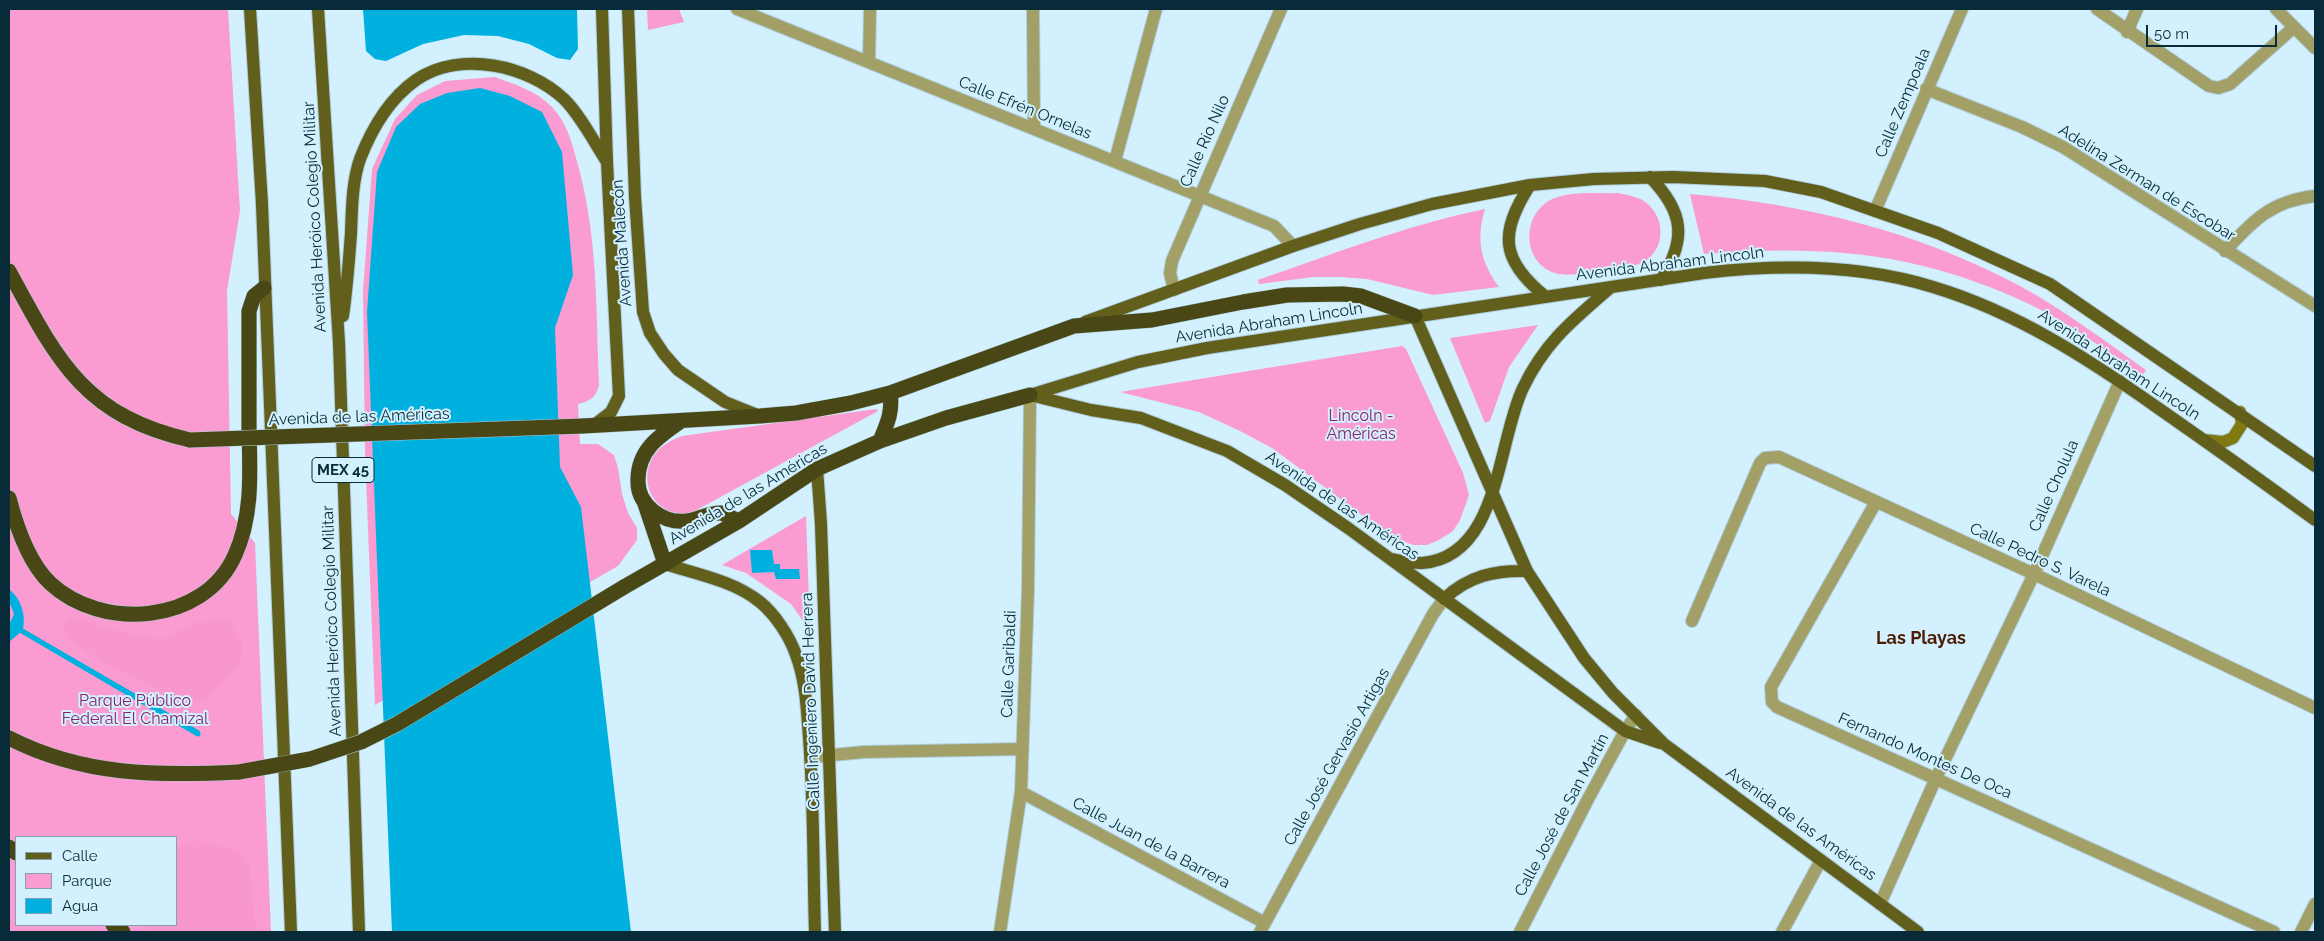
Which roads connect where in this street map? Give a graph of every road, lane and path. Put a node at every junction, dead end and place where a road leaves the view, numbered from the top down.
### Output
1 (250, 9) edge
2 (318, 9) edge
3 (602, 9) edge
4 (628, 9) edge
5 (737, 9) edge
6 (870, 9) edge
7 (1033, 9) edge
8 (1156, 9) edge
9 (1282, 9) edge
10 (1962, 9) edge
11 (2097, 9) edge
12 (2137, 9) edge
13 (2276, 9) edge
14 (2293, 28) junction
15 (2127, 32) junction
16 (2315, 48) edge
17 (869, 62) junction
18 (1926, 89) junction
19 (1034, 129) junction
20 (1115, 161) junction
21 (607, 162) junction
22 (1650, 177) junction
23 (1530, 185) junction
24 (1199, 195) junction
25 (2315, 196) edge
26 (1874, 211) junction
27 (1293, 246) junction
28 (2225, 251) junction
29 (9, 272) edge
30 (1661, 280) junction
31 (264, 288) junction
32 (1610, 288) junction
33 (1174, 290) junction
34 (1546, 297) junction
35 (2315, 306) edge
36 (1415, 316) junction
37 (1074, 326) junction
38 (339, 343) junction
39 (2120, 381) junction
40 (890, 393) junction
41 (1030, 395) junction
42 (2240, 412) junction
43 (760, 416) junction
44 (680, 421) junction
45 (589, 425) junction
46 (2204, 440) junction
47 (880, 441) junction
48 (2315, 466) edge
49 (817, 469) junction
50 (1492, 492) junction
51 (9, 498) edge
52 (1876, 502) junction
53 (645, 504) junction
54 (2315, 520) edge
55 (739, 521) junction
56 (1389, 559) junction
57 (665, 564) junction
58 (1527, 571) junction
59 (2034, 574) junction
60 (1444, 599) junction
61 (1692, 621) dead end
62 (828, 702) junction
63 (807, 704) junction
64 (2315, 708) edge
65 (1636, 715) junction
66 (1625, 730) junction
67 (9, 738) edge
68 (1664, 744) junction
69 (1022, 750) junction
70 (830, 754) junction
71 (811, 757) junction
72 (1936, 778) junction
73 (1021, 792) junction
74 (1821, 860) junction
75 (1880, 904) junction
76 (2315, 904) edge
77 (1263, 928) edge
78 (291, 932) edge
79 (359, 932) edge
80 (814, 932) edge
81 (835, 932) edge
82 (1000, 932) edge
83 (1520, 932) edge
84 (1782, 932) edge
85 (1918, 932) edge
86 (2274, 932) edge
87 (2301, 932) edge

1 - 31 main road
2 - 38 main road, Avenida Heróico Colegio Militar / MEX 45
3 - 21 main road, Avenida Malecón
4 - 43 main road, Avenida Malecón
5 - 17 street, Calle Efrén Ornelas
6 - 17 street
7 - 19 street
8 - 20 street
9 - 24 street, Calle Río Nilo
10 - 18 street, Calle Zempoala
11 - 15 street
12 - 15 street
13 - 14 street
14 - 15 street
14 - 16 street
17 - 19 street, Calle Efrén Ornelas
18 - 26 street, Calle Zempoala
18 - 28 street, Adelina Zerman de Escobar
19 - 20 street, Calle Efrén Ornelas
20 - 24 street, Calle Efrén Ornelas
21 - 38 main road
21 - 45 main road, Avenida Malecón
22 - 23 main road, Avenida Abraham Lincoln
22 - 26 main road, Avenida Abraham Lincoln
22 - 30 main road
23 - 27 main road, Avenida Abraham Lincoln
23 - 34 main road
24 - 27 street, Calle Efrén Ornelas
24 - 33 street, Calle Río Nilo
25 - 28 street
26 - 42 main road, Avenida Abraham Lincoln
27 - 33 main road, Avenida Abraham Lincoln
28 - 35 street, Adelina Zerman de Escobar
29 - 45 highway, Avenida de las Américas, bridge
30 - 32 main road, Avenida Abraham Lincoln
30 - 39 main road, Avenida Abraham Lincoln
31 - 51 highway
31 - 78 main road
32 - 34 main road, Avenida Abraham Lincoln
32 - 50 main road
33 - 37 main road, Avenida Abraham Lincoln
34 - 36 main road, Avenida Abraham Lincoln
36 - 37 highway, Avenida de las Américas
36 - 41 main road, Avenida Abraham Lincoln
36 - 50 main road, Avenida de las Américas
37 - 40 highway, Avenida de las Américas
38 - 79 main road, Avenida Heróico Colegio Militar / MEX 45
39 - 46 main road, Avenida Abraham Lincoln
39 - 59 street, Calle Cholula
40 - 43 highway, Avenida de las Américas
40 - 47 highway
41 - 47 highway, Avenida de las Américas
41 - 56 main road, Avenida de las Américas
41 - 69 street, Calle Garibaldi
42 - 46 main road
42 - 48 main road, Avenida Abraham Lincoln
43 - 44 highway, Avenida de las Américas
44 - 45 highway, Avenida de las Américas
44 - 53 highway
46 - 54 main road, Avenida Abraham Lincoln
47 - 49 highway, Avenida de las Américas
49 - 55 highway, Avenida de las Américas
49 - 62 main road, Calle Ingeniero David Herrera
50 - 56 main road
50 - 58 main road, Avenida de las Américas
52 - 59 street, Calle Pedro S. Varela
52 - 61 street, Calle Pedro S. Varela
52 - 72 street, Fernando Montes De Oca
53 - 55 highway
53 - 57 highway
55 - 57 highway, Avenida de las Américas
56 - 60 main road, Avenida de las Américas
57 - 63 main road, Calle Ingeniero David Herrera
57 - 67 highway, Avenida de las Américas, bridge
58 - 60 main road
58 - 65 main road, Avenida de las Américas
59 - 64 street, Calle Pedro S. Varela
59 - 72 street, Calle Cholula
60 - 66 main road, Avenida de las Américas
60 - 77 street, Calle José Gervasio Artigas
62 - 63 main road
62 - 70 main road, Calle Ingeniero David Herrera
63 - 71 main road, Calle Ingeniero David Herrera
65 - 66 street, Calle José de San Martín
65 - 68 main road, Avenida de las Américas
66 - 68 main road, Avenida de las Américas
66 - 83 street, Calle José de San Martín
68 - 74 main road, Avenida de las Américas
69 - 70 street
69 - 73 street, Calle Garibaldi
70 - 71 street
70 - 81 main road, Calle Ingeniero David Herrera
71 - 80 main road, Calle Ingeniero David Herrera
72 - 75 street, Calle Cholula
72 - 86 street, Fernando Montes De Oca
73 - 77 street, Calle Juan de la Barrera
73 - 82 street, Calle Garibaldi
74 - 75 main road, Avenida de las Américas
74 - 84 street
75 - 85 main road, Avenida de las Américas
76 - 87 street

